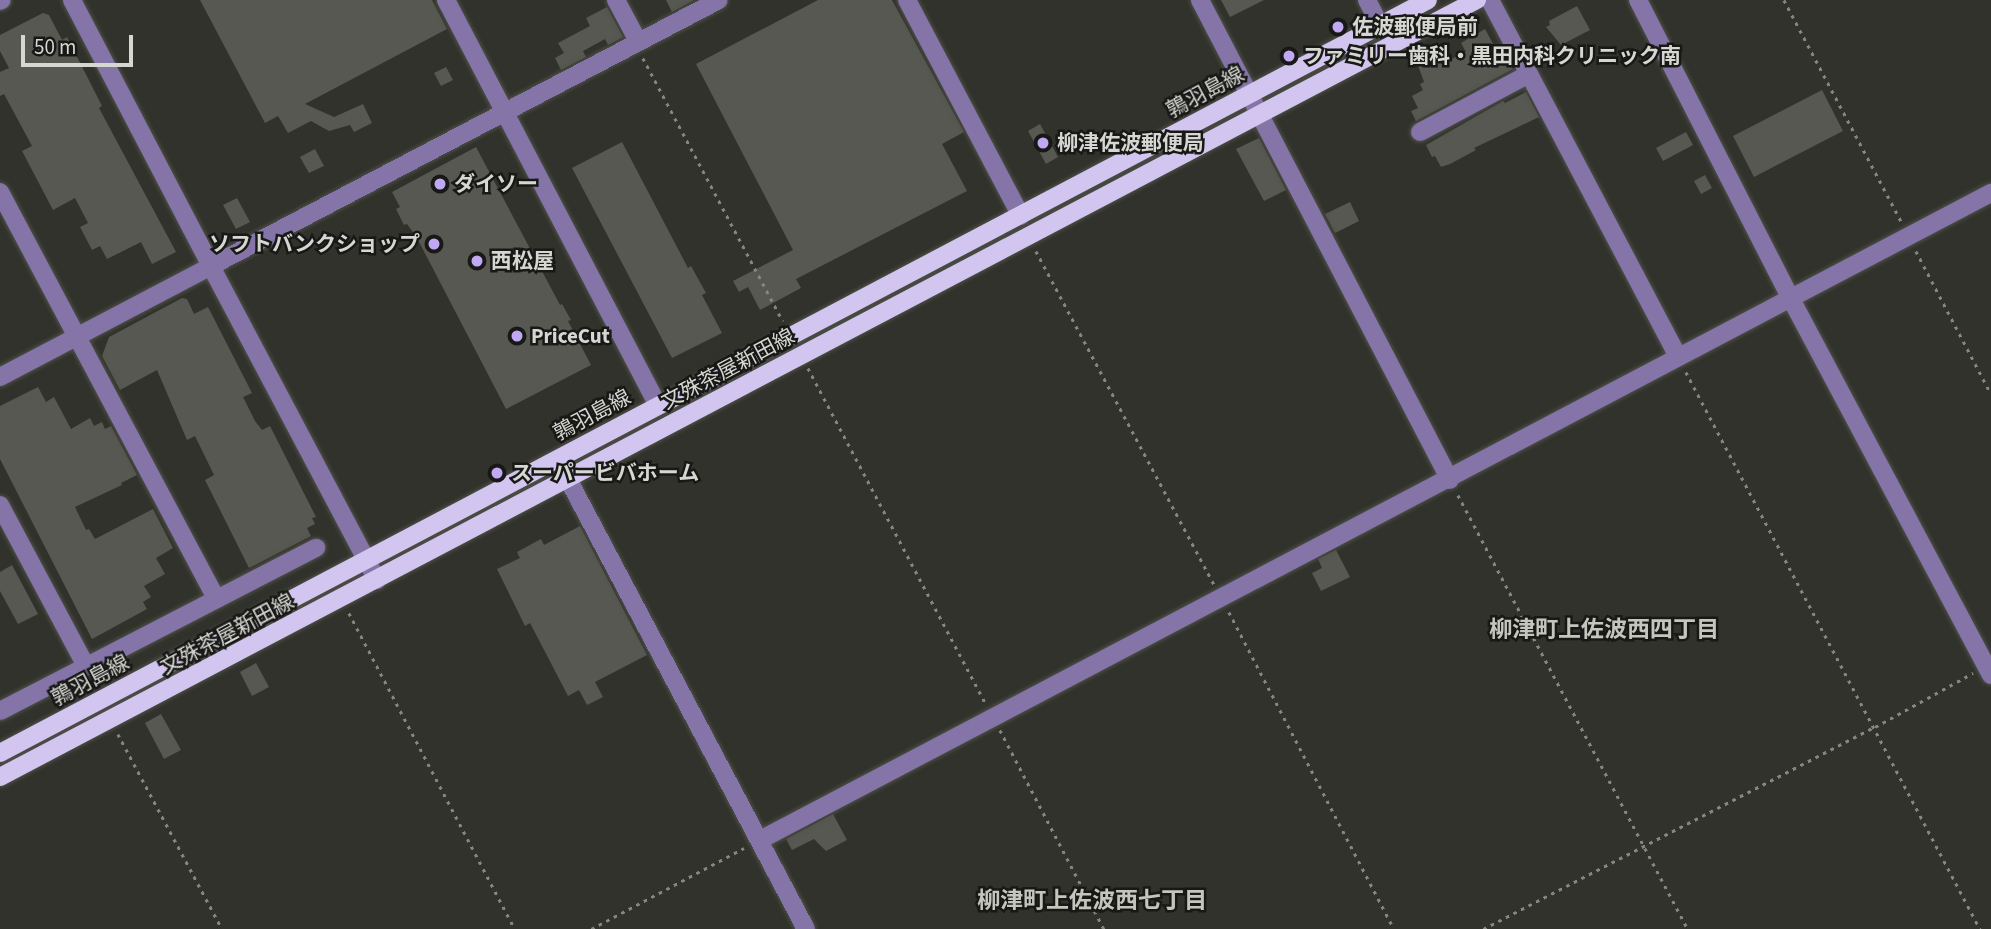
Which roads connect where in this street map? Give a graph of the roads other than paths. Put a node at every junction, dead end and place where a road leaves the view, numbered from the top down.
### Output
1 (72, 0) edge
2 (446, 0) edge
3 (616, 0) edge
4 (719, 0) edge
5 (906, 0) edge
6 (1200, 0) edge
7 (1367, 0) edge
8 (1428, 0) edge
9 (1477, 0) edge
10 (1490, 0) edge
11 (1638, 0) edge
12 (1380, 25) junction
13 (638, 41) junction
14 (1529, 74) junction
15 (1249, 93) junction
16 (505, 112) junction
17 (1259, 113) junction
18 (1420, 132) dead end
19 (0, 192) edge
20 (1991, 193) edge
21 (1021, 216) junction
22 (211, 266) junction
23 (1791, 299) junction
24 (76, 337) junction
25 (1678, 357) junction
26 (0, 377) edge
27 (658, 405) junction
28 (568, 479) junction
29 (1450, 480) junction
30 (0, 505) edge
31 (316, 548) dead end
32 (367, 560) junction
33 (377, 580) junction
34 (216, 599) junction
35 (86, 666) junction
36 (1988, 670) edge
37 (0, 711) edge
38 (0, 753) edge
39 (0, 777) edge
40 (760, 840) junction
41 (806, 929) edge

1 - 22 street
2 - 16 street
3 - 13 street
4 - 13 street
5 - 21 street
6 - 15 street
7 - 12 street
8 - 12 main road, 鶉羽島線
9 - 17 main road, 文殊茶屋新田線
10 - 14 street
11 - 23 street
12 - 15 main road, 鶉羽島線
13 - 16 street
14 - 18 street
14 - 25 street
15 - 17 street
15 - 21 main road, 鶉羽島線
16 - 22 street
16 - 27 street
17 - 28 main road, 文殊茶屋新田線
17 - 29 street
19 - 24 street
20 - 23 street
21 - 27 main road, 鶉羽島線
22 - 24 street
22 - 32 street
23 - 25 street
23 - 36 street
24 - 26 street
24 - 34 street
25 - 29 street
27 - 32 main road, 鶉羽島線
28 - 33 main road, 文殊茶屋新田線
28 - 40 street
29 - 40 street
30 - 35 street
31 - 34 street
32 - 33 street
32 - 38 main road, 鶉羽島線
33 - 39 main road, 文殊茶屋新田線
34 - 35 street
35 - 37 street
40 - 41 street

